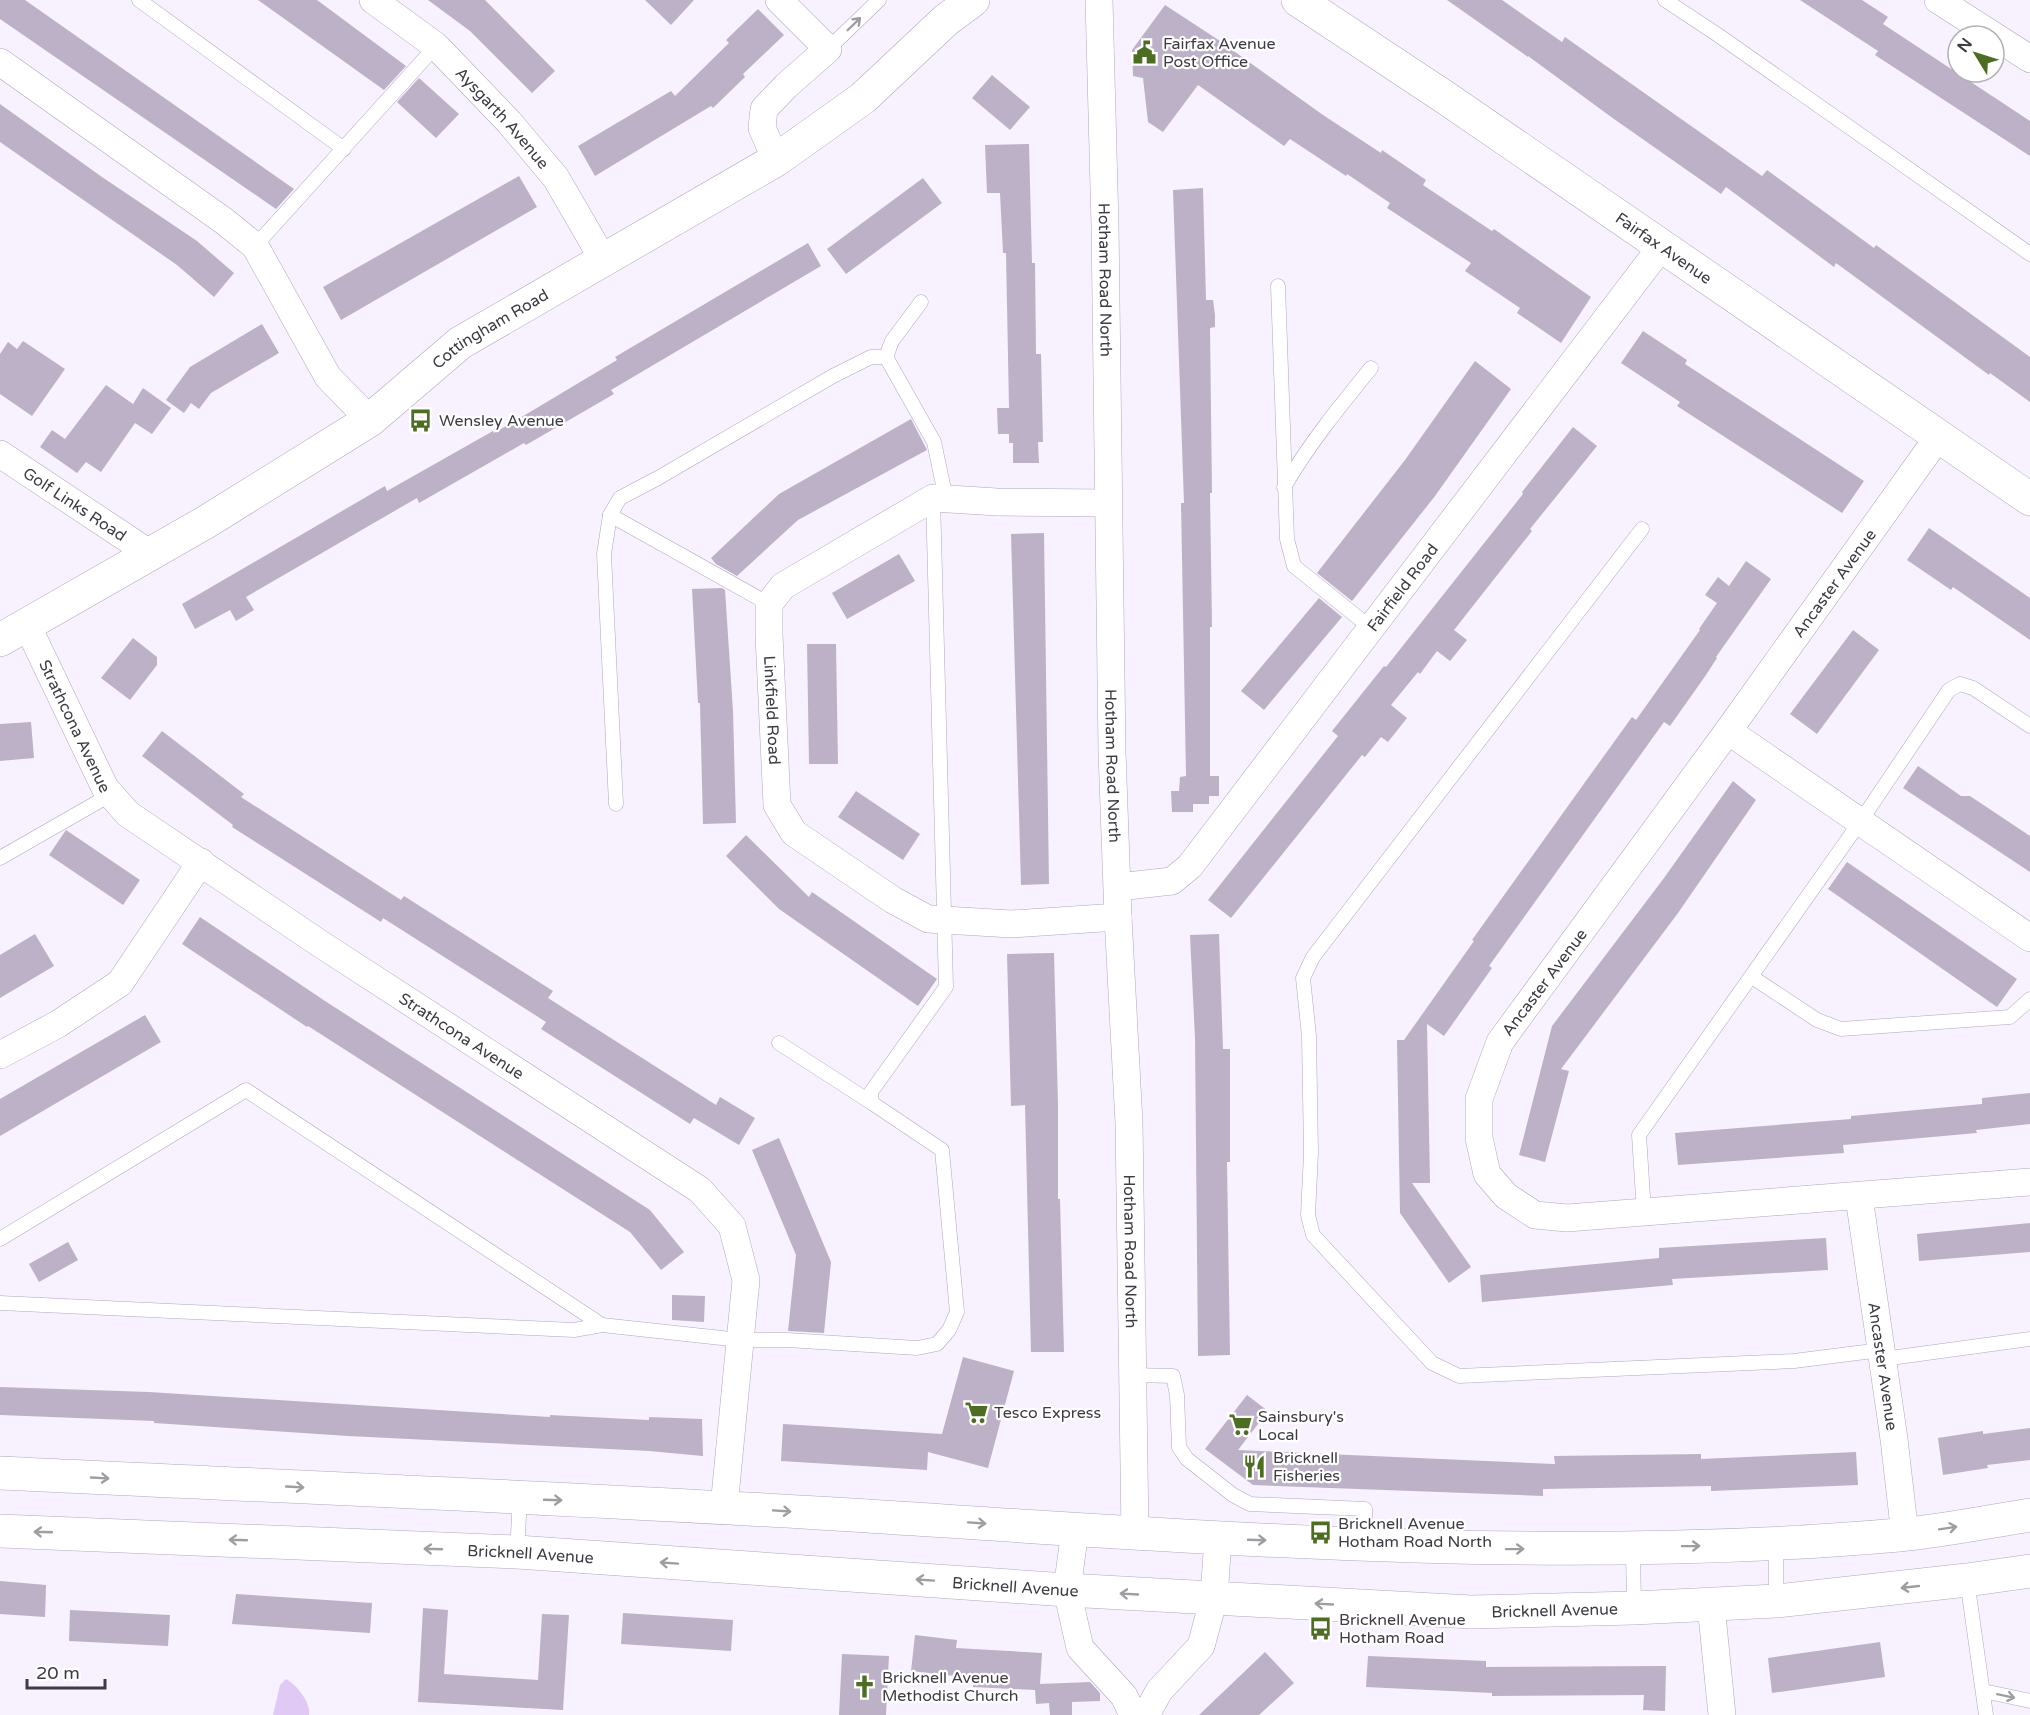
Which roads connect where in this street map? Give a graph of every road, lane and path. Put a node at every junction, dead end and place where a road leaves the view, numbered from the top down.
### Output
1 (139, 0) edge
2 (373, 0) edge
3 (779, 0) edge
4 (879, 0) edge
5 (973, 0) edge
6 (1099, 0) edge
7 (1298, 0) edge
8 (1665, 0) edge
9 (1938, 0) edge
10 (954, 10) edge
11 (436, 46) junction
12 (828, 49) junction
13 (2030, 59) edge
14 (0, 62) edge
15 (344, 149) junction
16 (776, 160) junction
17 (255, 246) junction
18 (1661, 248) junction
19 (2030, 254) edge
20 (604, 261) junction
21 (1278, 286) dead end
22 (921, 302) dead end
23 (886, 357) junction
24 (1371, 368) dead end
25 (370, 420) junction
26 (1939, 436) junction
27 (0, 454) edge
28 (1284, 487) junction
29 (940, 498) junction
30 (2030, 499) edge
31 (1108, 503) junction
32 (610, 515) junction
33 (1642, 529) dead end
34 (149, 553) junction
35 (769, 604) junction
36 (1371, 628) junction
37 (13, 633) edge
38 (2030, 726) edge
39 (1728, 731) junction
40 (110, 795) junction
41 (616, 804) dead end
42 (1860, 822) junction
43 (0, 858) edge
44 (201, 862) junction
45 (1118, 887) junction
46 (1118, 916) junction
47 (944, 920) junction
48 (2030, 938) edge
49 (1752, 977) junction
50 (2030, 999) edge
51 (779, 1043) dead end
52 (0, 1055) edge
53 (872, 1103) junction
54 (2030, 1182) edge
55 (1859, 1197) junction
56 (1644, 1212) junction
57 (0, 1239) edge
58 (0, 1303) edge
59 (602, 1325) junction
60 (2030, 1339) edge
61 (740, 1340) junction
62 (1882, 1355) junction
63 (1133, 1375) junction
64 (0, 1473) edge
65 (520, 1498) junction
66 (724, 1507) junction
67 (2030, 1515) edge
68 (0, 1530) edge
69 (1075, 1530) junction
70 (1136, 1533) junction
71 (1905, 1535) junction
72 (1218, 1538) junction
73 (1366, 1544) junction
74 (1776, 1544) junction
75 (1633, 1548) junction
76 (517, 1552) junction
77 (2030, 1571) edge
78 (1967, 1580) junction
79 (1067, 1590) junction
80 (1214, 1598) junction
81 (1776, 1601) junction
82 (1711, 1605) junction
83 (1634, 1608) junction
84 (1983, 1691) junction
85 (2030, 1701) edge
86 (1133, 1715) edge
87 (1146, 1715) edge
88 (1722, 1715) edge
89 (1986, 1715) edge

1 - 15 lane
2 - 11 street, Aysgarth Avenue
3 - 12 street
12 -> 4 lane
5 - 10 street, Cottingham Road
6 - 31 street, Hotham Road North
7 - 18 street, Fairfax Avenue
8 - 19 lane
9 - 13 street
10 - 16 street, Cottingham Road
11 - 15 lane
11 - 20 street, Aysgarth Avenue
12 - 16 street
14 - 17 street
15 - 17 lane
16 - 20 street, Cottingham Road
17 - 25 street
18 - 26 street, Fairfax Avenue
18 - 36 street, Fairfield Road
20 - 25 street, Cottingham Road
21 - 28 lane
22 - 23 lane
23 - 29 lane
23 - 32 lane
24 - 28 lane
25 - 34 street, Cottingham Road
26 - 30 street, Fairfax Avenue
26 - 39 street, Ancaster Avenue
27 - 34 street, Golf Links Road
28 - 36 lane
29 - 31 street
29 - 35 street
29 - 47 lane
31 - 45 street, Hotham Road North
32 - 35 lane
32 - 41 lane
33 - 62 lane
34 - 37 street, Cottingham Road
35 - 47 street, Linkfield Road
36 - 45 street, Fairfield Road
37 - 40 street, Strathcona Avenue
38 - 42 lane
39 - 42 street
39 - 56 street, Ancaster Avenue
40 - 43 lane
40 - 44 street, Strathcona Avenue
42 - 48 street
42 - 49 lane
44 - 52 street
44 - 61 street, Strathcona Avenue
45 - 46 street, Hotham Road North
46 - 47 street, Linkfield Road
46 - 63 street, Hotham Road North
47 - 53 lane
49 - 50 lane
49 - 56 lane
51 - 53 lane
53 - 61 lane
54 - 55 street, Ancaster Avenue
55 - 56 street, Ancaster Avenue
55 - 62 street, Ancaster Avenue
57 - 59 lane
58 - 59 lane
59 - 61 lane
60 - 62 lane
61 - 66 street, Strathcona Avenue
62 - 71 street, Ancaster Avenue
63 - 70 street, Hotham Road North
63 - 73 lane
64 -> 65 street
65 -> 66 street
65 - 76 lane
66 -> 69 street
71 -> 67 street
76 -> 68 street, Bricknell Avenue
69 - 70 street
69 - 79 street
70 - 72 street
71 - 74 street
72 -> 73 street
72 - 80 street
73 -> 75 street
75 -> 74 street
74 - 81 lane
75 - 83 lane
79 -> 76 street, Bricknell Avenue
77 - 78 street, Bricknell Avenue
78 -> 81 street, Bricknell Avenue
78 - 84 lane
80 -> 79 street, Bricknell Avenue
79 - 86 street
83 -> 80 street, Bricknell Avenue
80 - 87 street
81 - 82 street, Bricknell Avenue
82 - 83 street, Bricknell Avenue
82 - 88 street
84 -> 85 lane
84 - 89 lane

